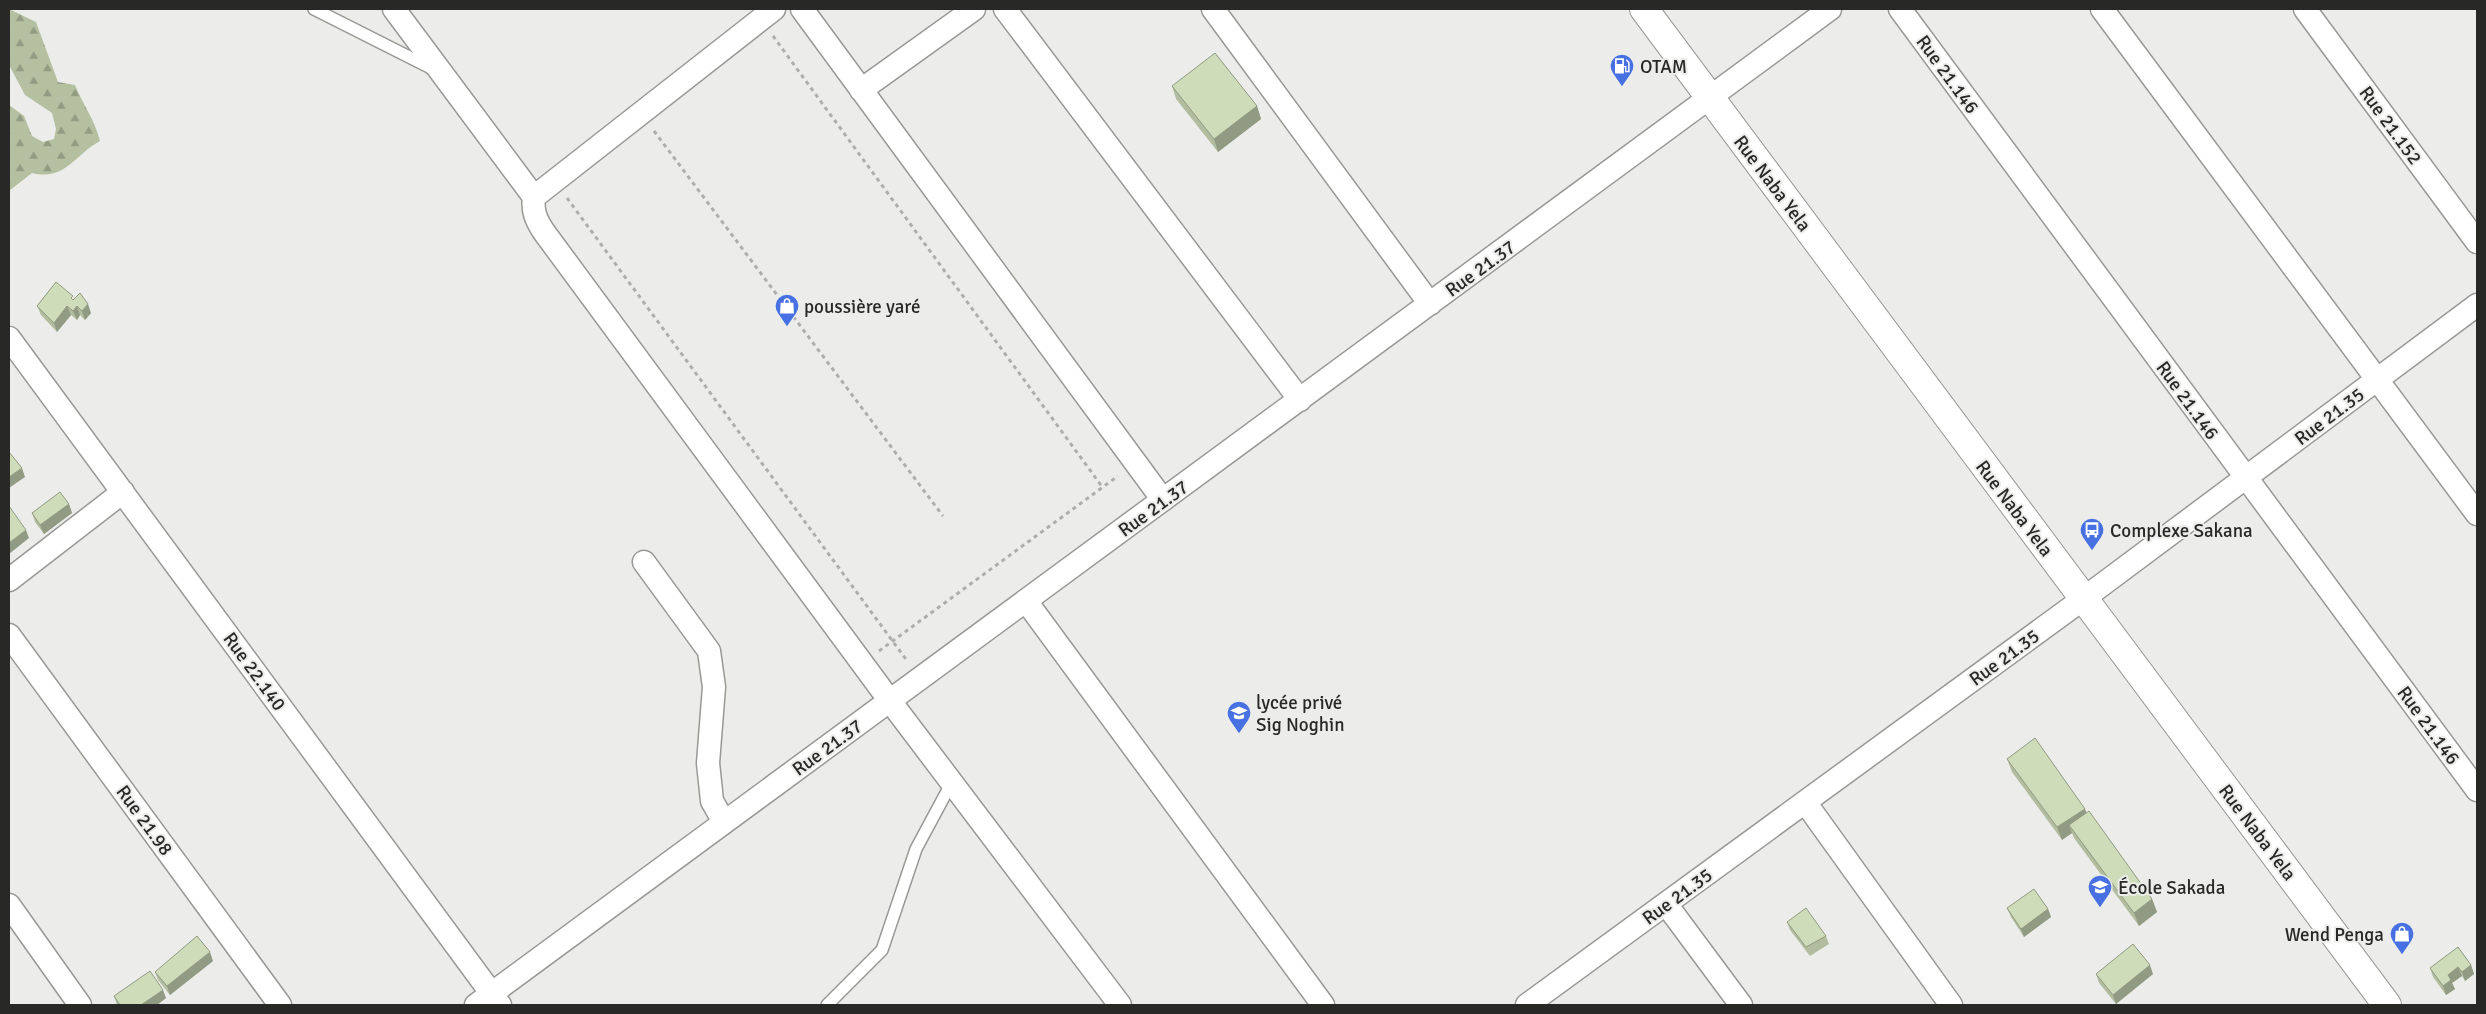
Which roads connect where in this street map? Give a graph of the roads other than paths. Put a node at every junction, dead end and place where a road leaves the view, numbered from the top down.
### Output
1 (314, 9) edge
2 (394, 9) edge
3 (802, 9) edge
4 (974, 9) edge
5 (1005, 9) edge
6 (1213, 9) edge
7 (1644, 9) edge
8 (1830, 9) edge
9 (1900, 9) edge
10 (2102, 9) edge
11 (2305, 9) edge
12 (767, 14) edge
13 (444, 75) junction
14 (861, 90) junction
15 (1710, 99) junction
16 (534, 197) junction
17 (2477, 242) edge
18 (1430, 304) junction
19 (2477, 305) edge
20 (9, 338) edge
21 (2377, 380) junction
22 (1300, 400) junction
23 (2246, 478) junction
24 (123, 492) junction
25 (1163, 500) junction
26 (2477, 514) edge
27 (644, 562) dead end
28 (9, 580) edge
29 (2083, 599) junction
30 (1026, 601) junction
31 (9, 635) edge
32 (890, 701) junction
33 (952, 782) junction
34 (2477, 790) edge
35 (1805, 802) junction
36 (724, 822) junction
37 (1666, 904) junction
38 (9, 905) edge
39 (489, 1001) edge
40 (80, 1005) edge
41 (280, 1005) edge
42 (827, 1005) edge
43 (1120, 1005) edge
44 (1323, 1005) edge
45 (1530, 1005) edge
46 (1741, 1005) edge
47 (1951, 1005) edge
48 (2388, 1005) edge

1 - 13 lane
2 - 13 street
3 - 14 street
4 - 14 street
5 - 22 street
6 - 18 street
7 - 15 street, Rue Naba Yela
8 - 15 street, Rue 21.37
9 - 23 street, Rue 21.146
10 - 21 street
11 - 17 street, Rue 21.152
12 - 16 street
13 - 16 street
14 - 25 street
15 - 18 street, Rue 21.37
15 - 29 street, Rue Naba Yela
16 - 32 street
18 - 22 street, Rue 21.37
19 - 21 street, Rue 21.35
20 - 24 street, Rue 22.140
21 - 23 street, Rue 21.35
21 - 26 street
22 - 25 street, Rue 21.37
23 - 29 street, Rue 21.35
23 - 34 street, Rue 21.146
24 - 28 street
24 - 39 street, Rue 22.140
25 - 30 street, Rue 21.37
27 - 36 street
29 - 35 street, Rue 21.35
29 - 48 street, Rue Naba Yela
30 - 32 street, Rue 21.37
30 - 44 street
31 - 41 street, Rue 21.98
32 - 33 street
32 - 36 street, Rue 21.37
33 - 42 lane
33 - 43 street
35 - 37 street, Rue 21.35
35 - 47 street
36 - 39 street, Rue 21.37
37 - 45 street, Rue 21.35
37 - 46 street
38 - 40 street

